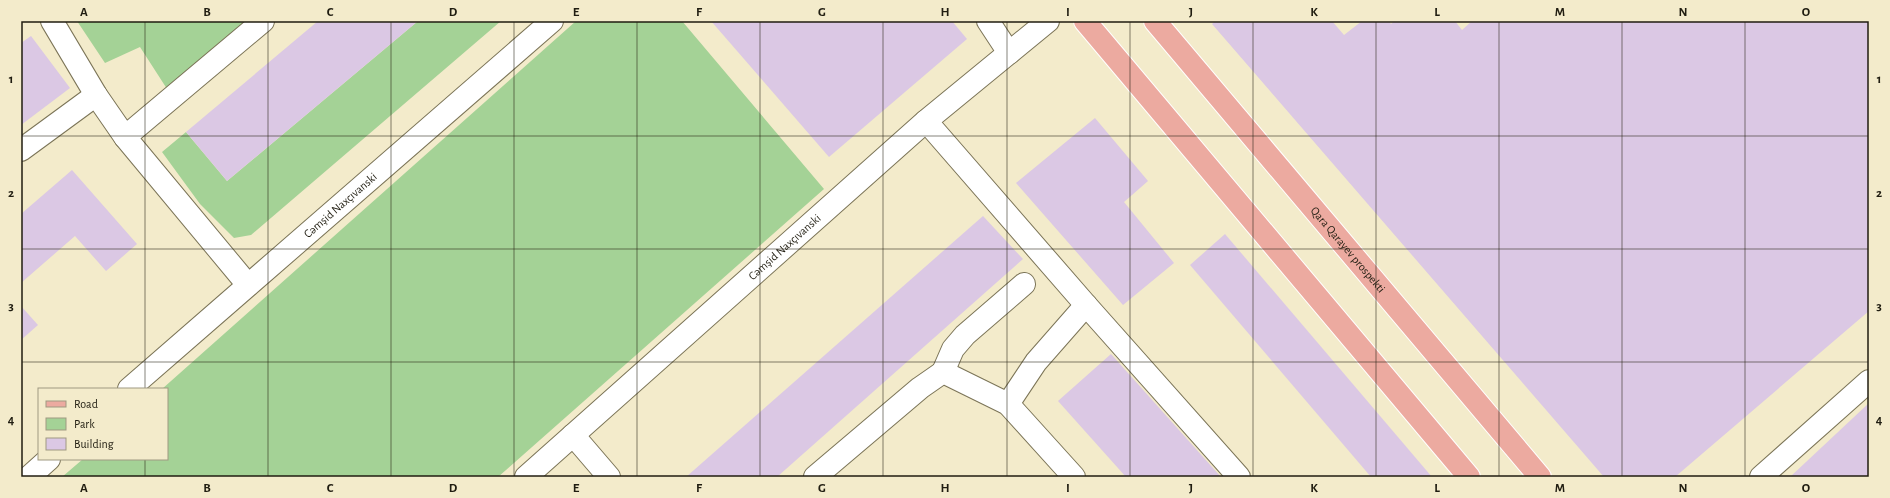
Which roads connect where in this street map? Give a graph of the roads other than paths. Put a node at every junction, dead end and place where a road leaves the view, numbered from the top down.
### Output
1 (52, 21) edge
2 (263, 21) edge
3 (552, 21) edge
4 (988, 21) edge
5 (1048, 21) edge
6 (1084, 21) edge
7 (1155, 21) edge
8 (1009, 53) junction
9 (96, 95) junction
10 (926, 121) junction
11 (125, 137) junction
12 (21, 150) edge
13 (1024, 284) dead end
14 (248, 285) junction
15 (1086, 305) junction
16 (943, 372) junction
17 (1869, 381) edge
18 (130, 388) edge
19 (1008, 404) junction
20 (573, 435) junction
21 (48, 460) edge
22 (29, 477) edge
23 (526, 477) edge
24 (609, 477) edge
25 (815, 477) edge
26 (1074, 477) edge
27 (1239, 477) edge
28 (1468, 477) edge
29 (1540, 477) edge
30 (1760, 477) edge

1 - 9 street
2 - 11 street
3 - 14 street, Cəmşid Naxçıvanski
4 - 8 street
5 - 8 street, Cəmşid Naxçıvanski
6 - 28 main road
7 - 29 main road, Qara Qarayev prospekti
8 - 10 street, Cəmşid Naxçıvanski
9 - 11 street
9 - 12 street
10 - 15 street
10 - 20 street, Cəmşid Naxçıvanski
11 - 14 street
13 - 16 street
14 - 18 street, Cəmşid Naxçıvanski
15 - 19 street
15 - 27 street
16 - 19 street
16 - 25 street
17 - 30 street
19 - 26 street
20 - 23 street, Cəmşid Naxçıvanski
20 - 24 street
21 - 22 street

